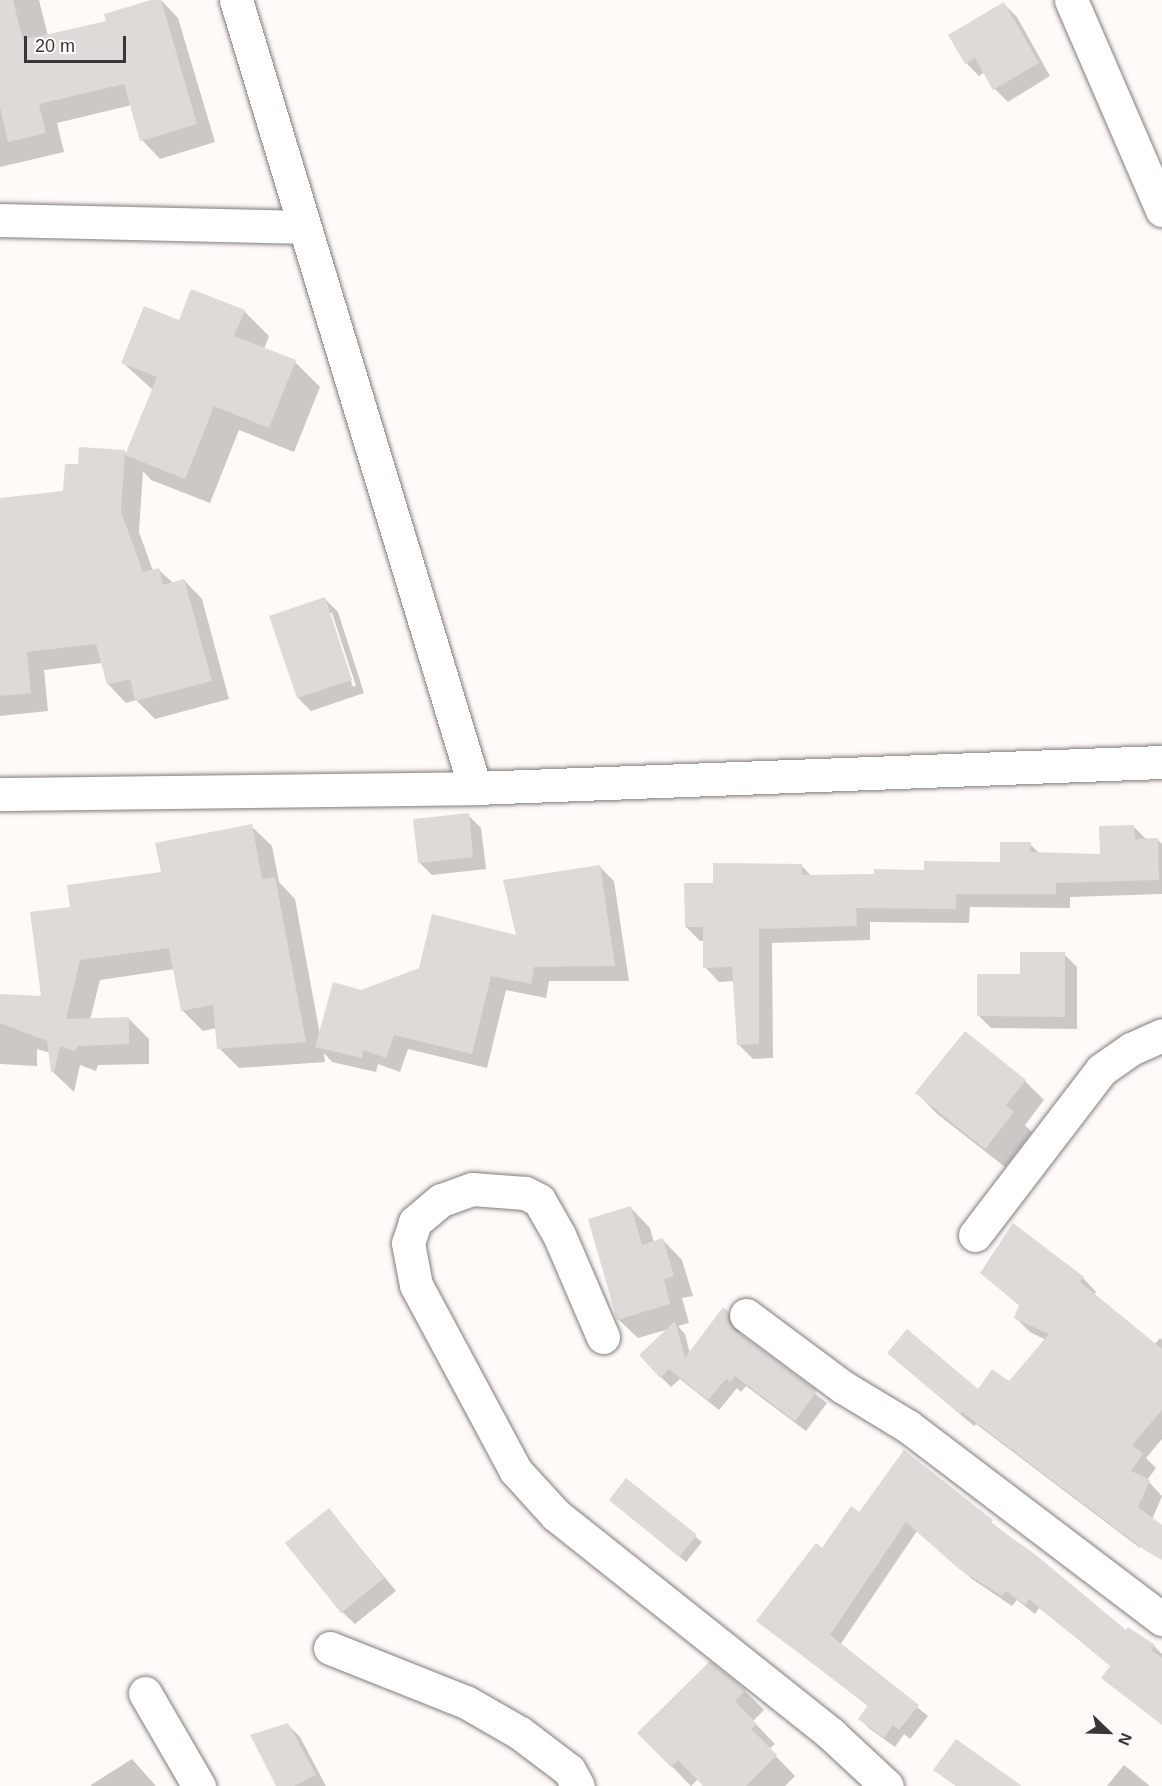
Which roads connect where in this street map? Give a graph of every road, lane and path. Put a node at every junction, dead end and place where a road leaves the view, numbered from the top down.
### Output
1 (236, 0) edge
2 (1071, 0) edge
3 (1162, 210) edge
4 (0, 220) edge
5 (303, 227) junction
6 (1162, 762) edge
7 (475, 788) junction
8 (0, 795) edge
9 (1162, 1035) edge
10 (975, 1235) dead end
11 (746, 1315) dead end
12 (603, 1337) dead end
13 (1162, 1619) edge
14 (330, 1648) dead end
15 (145, 1693) dead end
16 (199, 1786) edge
17 (578, 1786) edge
18 (887, 1786) edge

1 - 5 street
2 - 3 street
4 - 5 street
5 - 7 street
6 - 7 street
7 - 8 street
9 - 10 street
11 - 13 street
12 - 18 street
14 - 17 street
15 - 16 street

